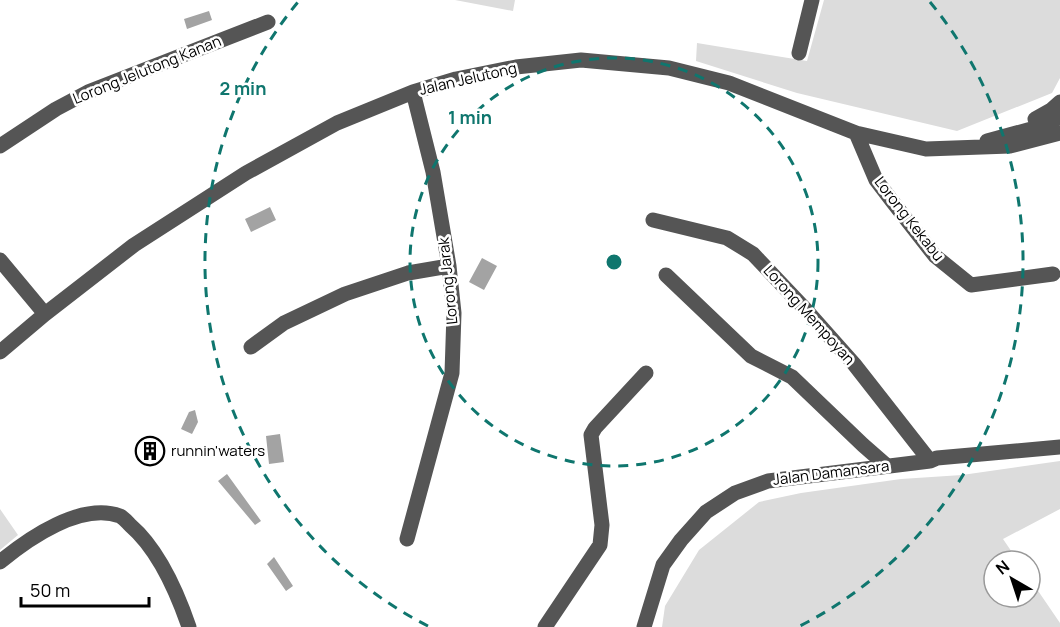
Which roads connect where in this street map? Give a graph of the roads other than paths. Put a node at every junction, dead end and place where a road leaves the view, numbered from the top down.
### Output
1 (812, 0) edge
2 (268, 22) dead end
3 (799, 53) dead end
4 (413, 92) junction
5 (1060, 102) edge
6 (1060, 117) edge
7 (856, 133) junction
8 (1060, 133) edge
9 (1006, 135) junction
10 (0, 146) edge
11 (964, 147) junction
12 (652, 220) dead end
13 (0, 260) edge
14 (449, 266) junction
15 (1053, 274) dead end
16 (666, 275) dead end
17 (45, 314) junction
18 (251, 347) dead end
19 (0, 352) edge
20 (646, 373) dead end
21 (1060, 447) edge
22 (930, 461) junction
23 (887, 466) junction
24 (407, 540) dead end
25 (0, 562) edge
26 (189, 627) edge
27 (545, 627) edge
28 (644, 627) edge

1 - 3 street
2 - 10 street, Lorong Jelutong Kanan
4 - 7 street, Jalan Jelutong
4 - 14 street, Lorong Jarak
4 - 17 street, Jalan Jelutong
5 - 9 street
6 - 9 street, Jalan Jelutong
7 - 11 street, Jalan Jelutong
7 - 15 street, Lorong Kekabu
8 - 11 street, Jalan Jelutong
9 - 11 street, Jalan Jelutong
12 - 22 street, Lorong Mempoyan
13 - 17 street
14 - 18 street
14 - 24 street, Lorong Jarak
16 - 23 street
17 - 19 street, Jalan Jelutong
20 - 27 street
21 - 22 street, Jalan Damansara
22 - 23 street, Jalan Damansara
23 - 28 street, Jalan Damansara
25 - 26 street

